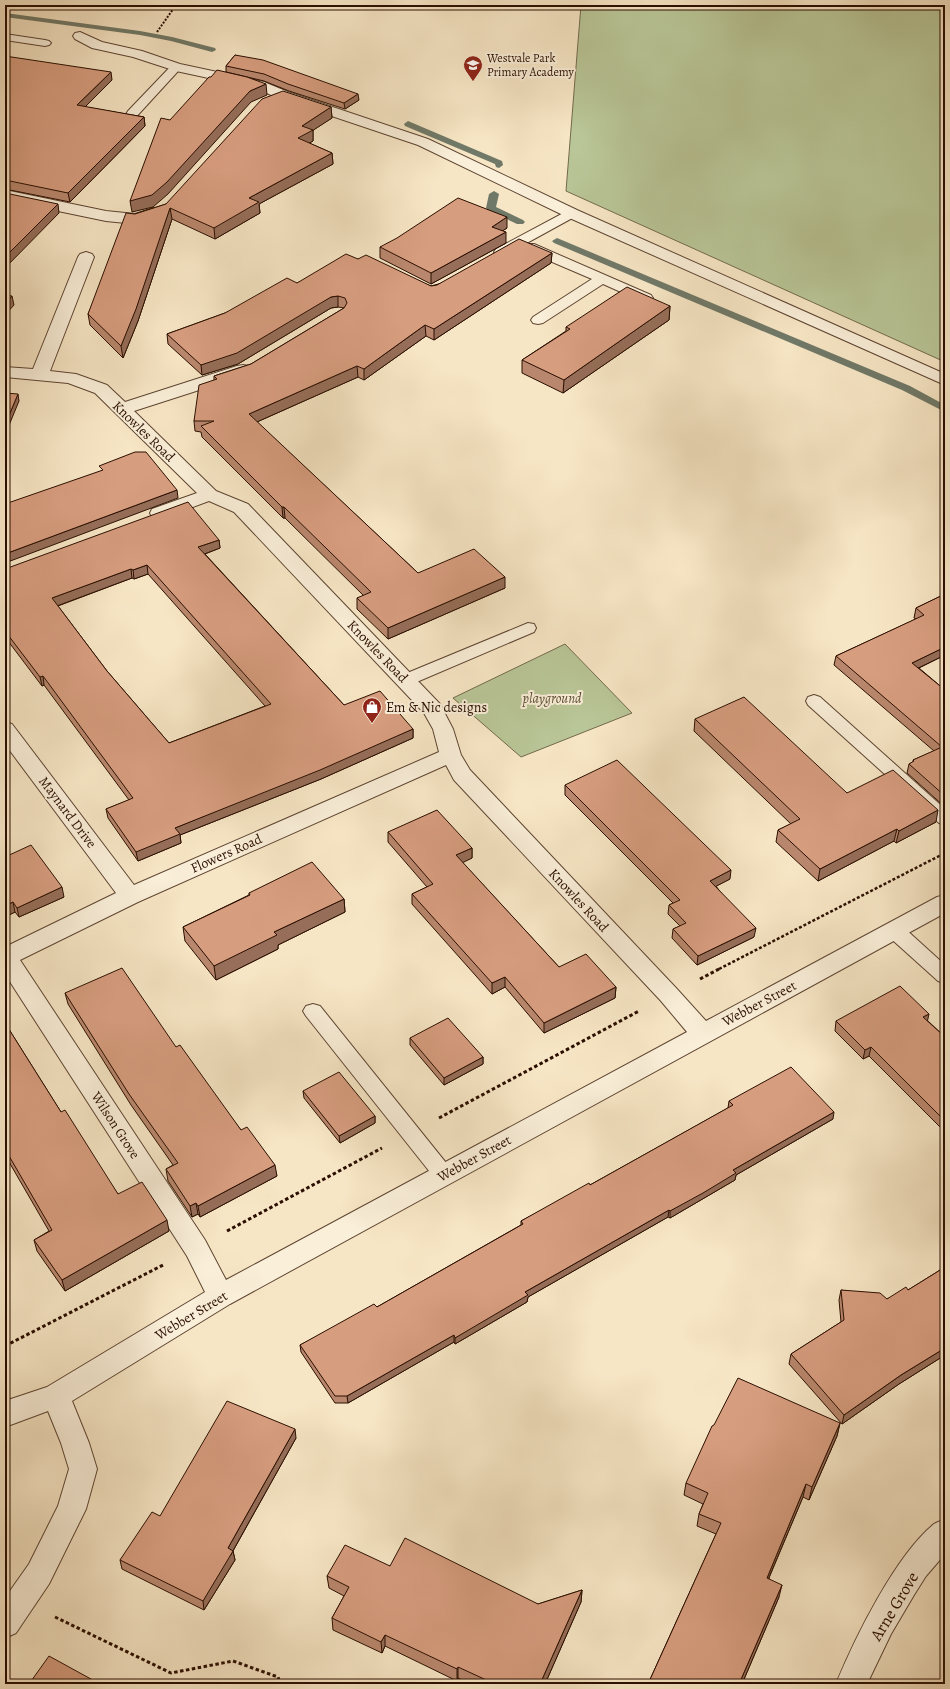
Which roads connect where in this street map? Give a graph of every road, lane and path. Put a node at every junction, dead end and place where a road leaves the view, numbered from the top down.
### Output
1 (176, 5) edge
2 (163, 23) dead end
3 (80, 36) dead end
4 (5, 37) edge
5 (45, 43) dead end
6 (176, 67) junction
7 (283, 94) junction
8 (264, 103) edge
9 (132, 114) edge
10 (5, 195) edge
11 (165, 207) edge
12 (571, 213) junction
13 (519, 242) junction
14 (86, 257) dead end
15 (492, 257) edge
16 (602, 279) junction
17 (656, 303) edge
18 (538, 320) dead end
19 (258, 361) edge
20 (5, 372) edge
21 (40, 374) junction
22 (945, 380) edge
23 (122, 409) junction
24 (209, 495) junction
25 (143, 520) edge
26 (528, 628) dead end
27 (406, 680) junction
28 (814, 701) dead end
29 (5, 729) edge
30 (450, 756) junction
31 (945, 819) edge
32 (945, 853) edge
33 (130, 896) junction
34 (945, 903) edge
35 (895, 931) junction
36 (5, 957) edge
37 (945, 976) edge
38 (669, 995) junction
39 (313, 1011) dead end
40 (703, 1034) junction
41 (410, 1133) junction
42 (444, 1175) junction
43 (224, 1233) dead end
44 (166, 1264) dead end
45 (221, 1296) junction
46 (5, 1346) edge
47 (56, 1396) junction
48 (5, 1414) edge
49 (945, 1533) edge
50 (21, 1600) junction
51 (5, 1623) edge
52 (280, 1684) edge
53 (851, 1684) edge

1 - 2 path
3 - 6 street
4 - 5 lane
6 - 7 street
6 - 9 lane
7 - 8 street
7 - 12 street
10 - 11 street
12 - 13 lane
12 - 22 street
13 - 15 lane
13 - 16 lane
14 - 21 street
16 - 17 lane
16 - 18 lane
19 - 23 street
20 - 21 street, Knowles Road
21 - 23 street, Knowles Road
23 - 24 street, Knowles Road
24 - 25 street
24 - 27 street, Knowles Road
26 - 27 lane
27 - 30 street, Knowles Road
28 - 31 lane
29 - 33 street, Maynard Drive
30 - 33 street, Flowers Road
30 - 38 street, Knowles Road
32 - 38 path
33 - 36 street, Flowers Road
34 - 35 street, Webber Street
35 - 37 lane
35 - 40 street, Webber Street
36 - 45 street, Wilson Grove
38 - 40 street, Knowles Road
38 - 41 path
39 - 41 lane
40 - 42 street, Webber Street
41 - 42 lane
41 - 43 path
42 - 45 street, Webber Street
44 - 46 path
45 - 47 street, Webber Street
47 - 48 street, Webber Street
47 - 50 street
49 - 53 street, Arne Grove
50 - 51 street
50 - 52 path

